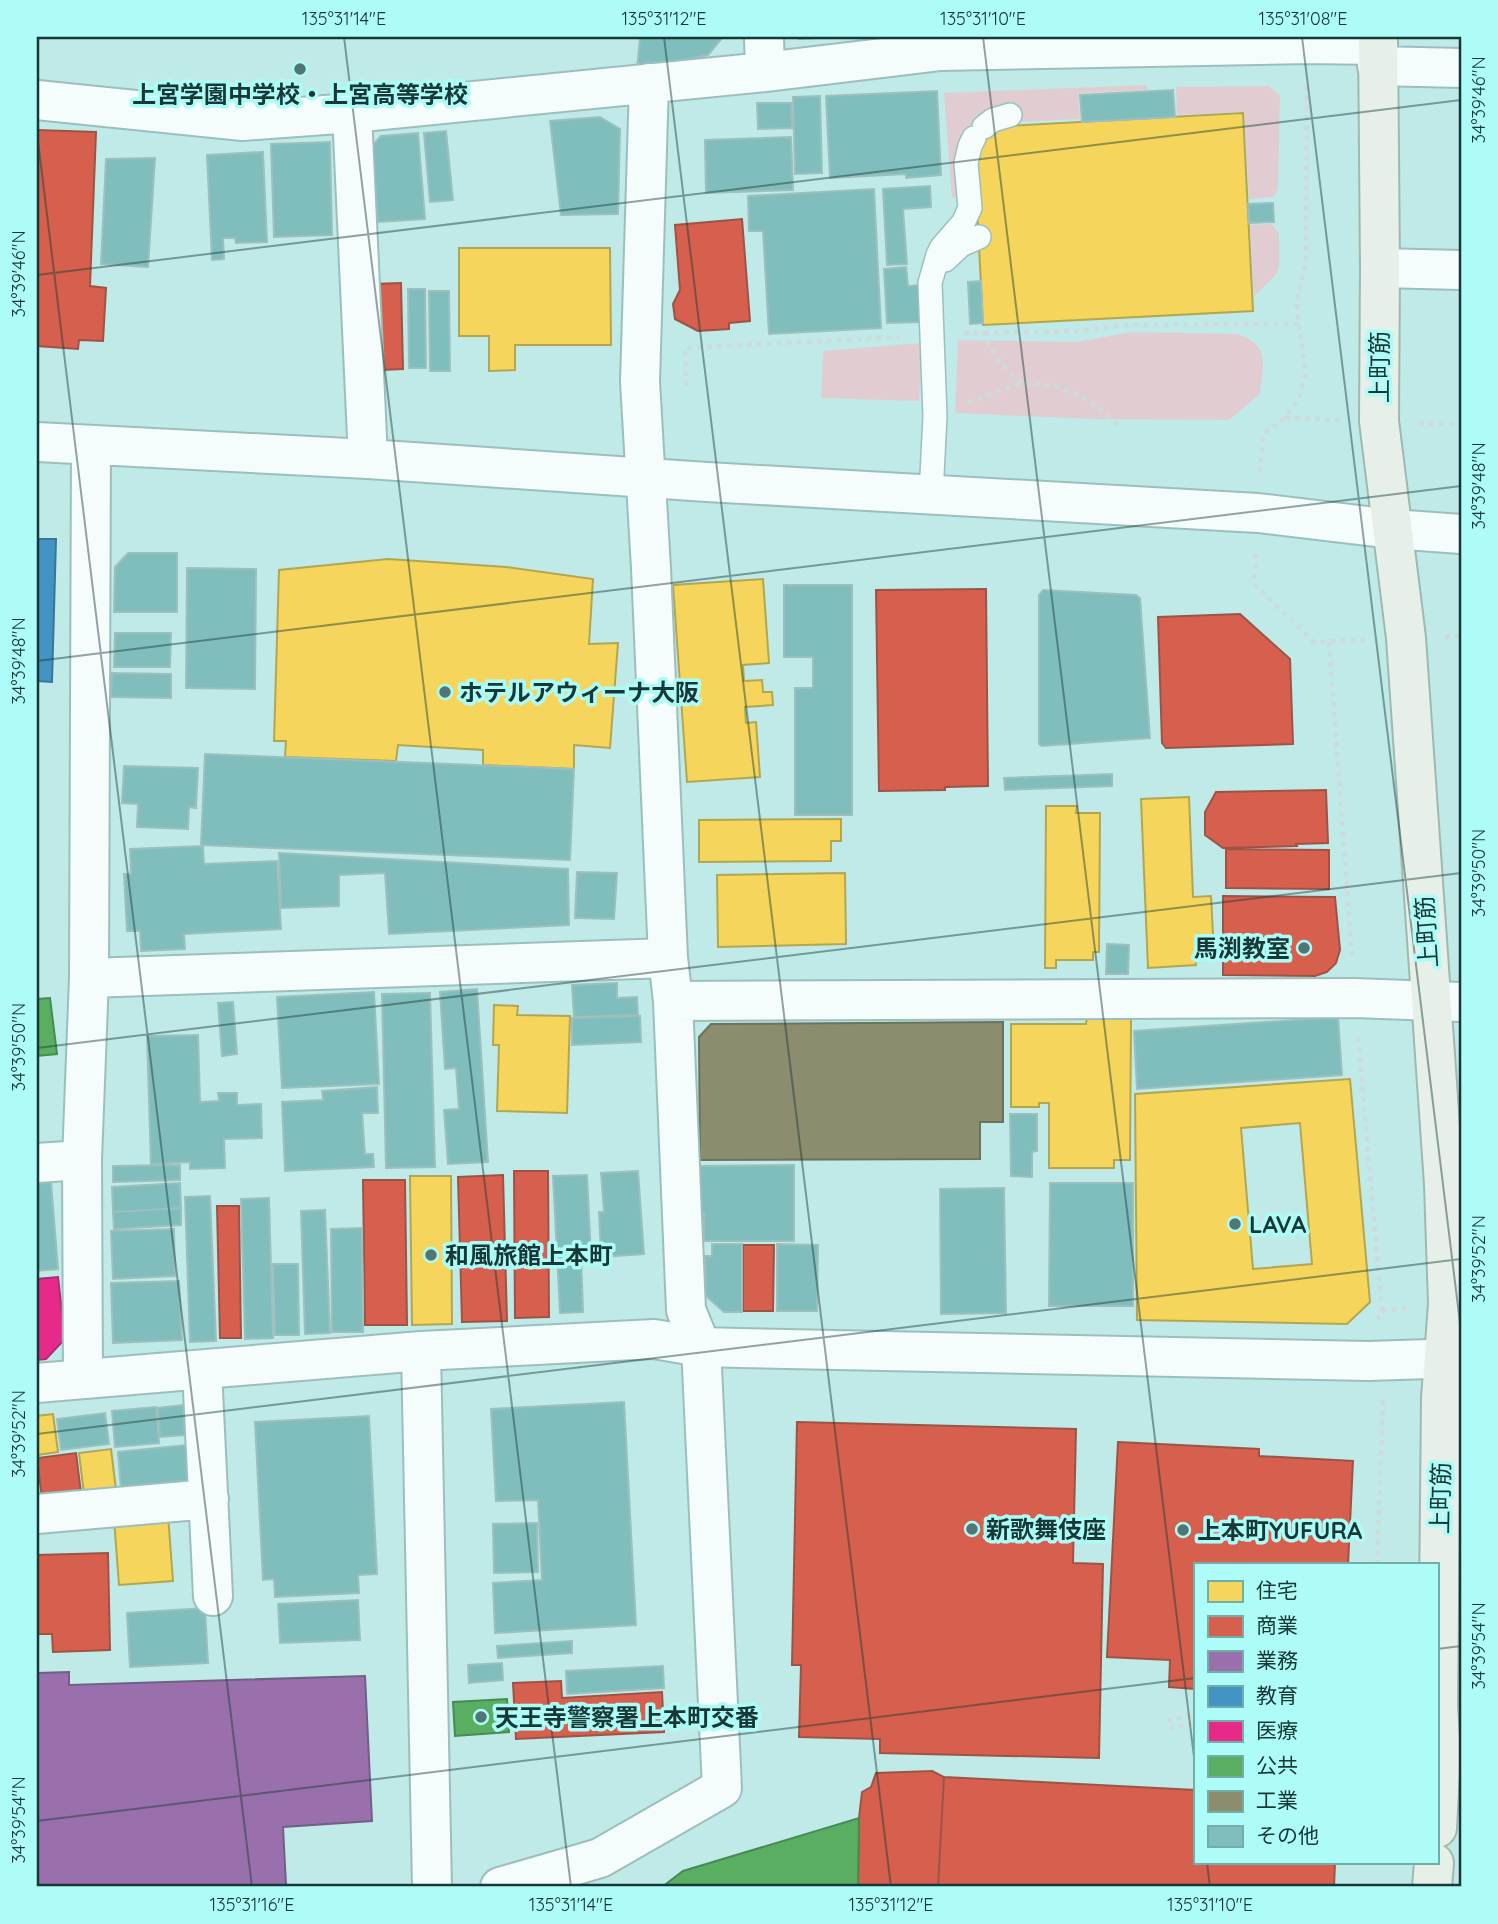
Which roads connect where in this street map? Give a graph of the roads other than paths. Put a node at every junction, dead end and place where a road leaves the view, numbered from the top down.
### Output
1 (1042, 43) edge
2 (1378, 49) edge
3 (765, 54) edge
4 (1461, 68) edge
5 (649, 83) junction
6 (37, 100) edge
7 (352, 113) junction
8 (1010, 115) dead end
9 (979, 237) dead end
10 (1380, 268) junction
11 (1461, 270) edge
12 (930, 299) junction
13 (37, 442) edge
14 (91, 445) junction
15 (368, 459) junction
16 (647, 478) junction
17 (931, 495) junction
18 (1392, 529) junction
19 (1461, 534) edge
20 (668, 958) junction
21 (89, 978) junction
22 (673, 1001) junction
23 (1446, 1002) edge
24 (82, 1160) junction
25 (37, 1164) edge
26 (701, 1347) junction
27 (421, 1351) junction
28 (1453, 1358) edge
29 (202, 1370) junction
30 (83, 1378) junction
31 (37, 1383) edge
32 (209, 1499) junction
33 (37, 1514) edge
34 (1450, 1585) edge
35 (213, 1596) dead end
36 (1451, 1753) edge
37 (1438, 1823) edge
38 (1434, 1864) edge
39 (432, 1887) edge
40 (500, 1887) edge
41 (1432, 1887) edge

1 - 2 street
1 - 3 street
2 - 4 street
2 - 10 main road, 上町筋
3 - 5 street
5 - 7 street
5 - 16 street
6 - 7 street
7 - 15 street
8 - 12 lane
9 - 12 lane
10 - 11 street
10 - 18 main road, 上町筋
12 - 17 lane
13 - 14 street
14 - 15 street
14 - 21 street
15 - 16 street
16 - 17 street
16 - 20 street
17 - 18 street
18 - 19 street
18 - 23 main road, 上町筋
20 - 21 street
20 - 22 street
21 - 24 street
22 - 23 street
22 - 26 street
23 - 28 main road, 上町筋
24 - 25 street
24 - 30 street
26 - 27 street
26 - 28 street
26 - 40 street
27 - 29 street
27 - 39 street
28 - 34 main road, 上町筋
29 - 30 street
29 - 32 street
30 - 31 street
32 - 33 street
32 - 35 street
34 - 36 main road, 上町筋
36 - 37 main road, 上町筋
38 - 41 main road

